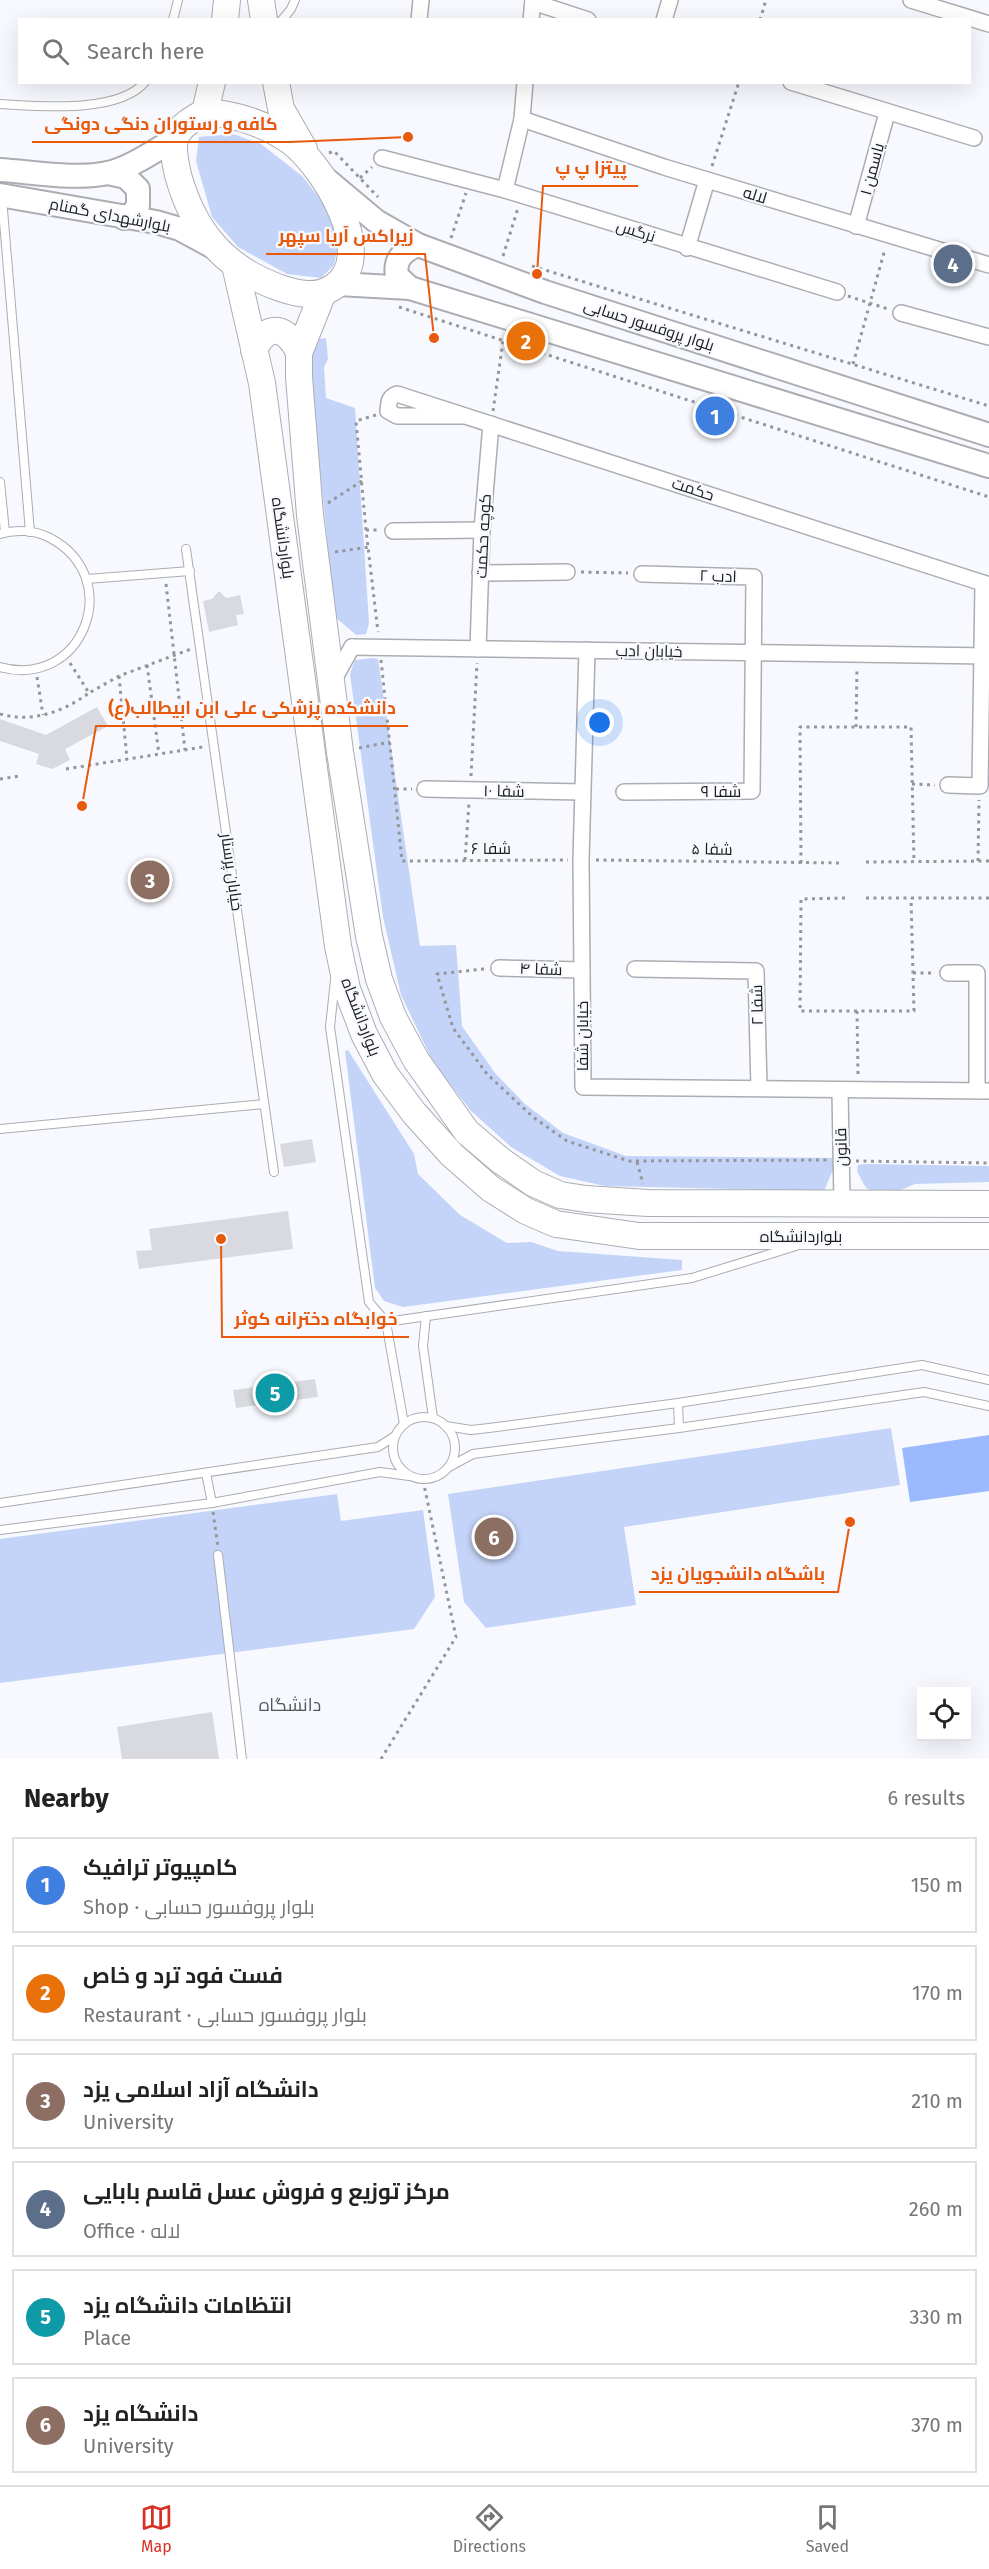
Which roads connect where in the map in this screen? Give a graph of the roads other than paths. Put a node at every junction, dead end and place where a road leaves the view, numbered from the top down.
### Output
1 (178, 0) edge
2 (227, 0) edge
3 (261, 0) edge
4 (295, 0) edge
5 (422, 0) edge
6 (670, 0) edge
7 (911, 0) edge
8 (533, 1) edge
9 (174, 18) edge
10 (225, 18) edge
11 (264, 18) edge
12 (284, 18) edge
13 (419, 18) edge
14 (531, 18) edge
15 (582, 18) edge
16 (665, 18) edge
17 (970, 18) edge
18 (971, 18) edge
19 (989, 24) edge
20 (144, 84) edge
21 (212, 84) edge
22 (276, 84) edge
23 (525, 84) edge
24 (797, 84) edge
25 (0, 104) edge
26 (205, 112) junction
27 (887, 113) junction
28 (522, 119) junction
29 (974, 138) dead end
30 (175, 139) junction
31 (382, 158) dead end
32 (310, 160) junction
33 (0, 170) edge
34 (108, 173) junction
35 (327, 180) junction
36 (707, 180) junction
37 (505, 190) junction
38 (1, 195) edge
39 (124, 218) junction
40 (856, 226) junction
41 (418, 245) junction
42 (215, 248) junction
43 (687, 248) junction
44 (235, 265) junction
45 (989, 265) edge
46 (410, 288) junction
47 (330, 290) junction
48 (837, 292) road end
49 (901, 313) road end
50 (989, 337) edge
51 (254, 350) junction
52 (298, 353) junction
53 (465, 416) junction
54 (491, 424) junction
55 (989, 435) edge
56 (989, 466) edge
57 (0, 482) edge
58 (482, 530) junction
59 (393, 531) dead end
60 (30, 532) junction
61 (3, 533) edge
62 (186, 549) dead end
63 (190, 571) junction
64 (567, 572) road end
65 (480, 573) junction
66 (642, 574) road end
67 (87, 579) junction
68 (986, 584) edge
69 (323, 612) junction
70 (352, 647) junction
71 (478, 649) junction
72 (587, 650) junction
73 (754, 653) junction
74 (985, 656) edge
75 (0, 667) edge
76 (332, 684) junction
77 (948, 785) road end
78 (425, 789) dead end
79 (582, 792) junction
80 (624, 792) dead end
81 (338, 946) junction
82 (499, 968) dead end
83 (635, 969) dead end
84 (582, 970) junction
85 (948, 974) road end
86 (759, 1088) junction
87 (840, 1091) junction
88 (983, 1091) edge
89 (264, 1104) junction
90 (0, 1129) edge
91 (274, 1172) dead end
92 (842, 1203) junction
93 (989, 1204) edge
94 (829, 1236) junction
95 (989, 1236) edge
96 (426, 1316) junction
97 (386, 1322) junction
98 (989, 1380) edge
99 (678, 1403) junction
100 (989, 1407) edge
101 (433, 1418) junction
102 (404, 1424) junction
103 (446, 1426) junction
104 (678, 1428) junction
105 (395, 1436) junction
106 (449, 1467) junction
107 (206, 1473) junction
108 (409, 1476) junction
109 (0, 1503) edge
110 (212, 1503) junction
111 (0, 1530) edge
112 (218, 1554) road end
113 (242, 1759) edge

1 - 9 lane
2 - 10 main road
3 - 11 main road
4 - 12 lane
5 - 13 street
6 - 16 street
7 - 17 street
8 - 14 street
8 - 15 street
18 - 19 street
20 - 25 lane
21 - 26 main road
22 - 32 main road
23 - 28 street
24 - 27 street
26 - 30 main road
26 - 32 main road
27 - 29 street
27 - 40 street, یاسمن ۱
28 - 36 street, لاله
28 - 37 street
30 - 34 main road, بلوارشهدای گمنام
30 - 42 main road
31 - 37 street, نرگس
32 - 35 main road
33 - 34 main road, بلوارشهدای گمنام
34 - 39 main road
35 - 41 main road, بلوار پروفسور حسابی
35 - 47 main road
36 - 40 street, لاله
36 - 43 street
37 - 43 street, نرگس
38 - 39 main road, بلوارشهدای گمنام
38 - 60 lane
39 - 42 main road, بلوارشهدای گمنام
40 - 45 street, لاله
41 - 46 main road
41 - 55 main road, بلوار پروفسور حسابی
42 - 44 main road
43 - 48 street, نرگس
44 - 47 main road
44 - 51 main road, بلواردانشگاه
46 - 47 main road, بلوار پروفسور حسابی
46 - 56 main road, بلوار پروفسور حسابی
47 - 52 main road, بلواردانشگاه
49 - 50 street
51 - 52 main road
51 - 81 main road, بلواردانشگاه
52 - 69 main road, بلواردانشگاه
53 - 53 street, حکمت
53 - 54 street, حکمت
54 - 58 street, کوچه حکمت
54 - 68 street, حکمت
57 - 61 lane
58 - 59 street
58 - 65 street, کوچه حکمت
60 - 61 lane
60 - 67 lane
62 - 63 lane, خیابان پرستار
63 - 67 lane
63 - 89 lane, خیابان پرستار
64 - 65 street
65 - 71 street, کوچه حکمت
66 - 73 street, ادب ۲
67 - 75 lane
68 - 74 street
69 - 70 street
69 - 76 main road, بلواردانشگاه
70 - 71 street, خیابان ادب
70 - 76 street
71 - 72 street, خیابان ادب
72 - 73 street, خیابان ادب
72 - 79 street, خیابان شفا
73 - 74 street, خیابان ادب
73 - 80 street, شفا ۹
74 - 77 street
76 - 92 main road, بلواردانشگاه
78 - 79 street, شفا ۱۰
79 - 84 street, خیابان شفا
81 - 94 main road, بلواردانشگاه
81 - 97 lane
82 - 84 street, شفا ۴
83 - 86 street, شفا ۲
84 - 86 street, خیابان شفا
85 - 88 street
86 - 87 street, خیابان شفا
87 - 88 street, خیابان شفا
87 - 92 street, قانون
89 - 90 lane
89 - 91 lane, خیابان پرستار
92 - 93 main road, بلواردانشگاه
94 - 95 main road, بلواردانشگاه
94 - 96 lane
96 - 97 lane
96 - 101 lane
97 - 102 lane
98 - 99 lane
99 - 103 lane
99 - 104 lane
100 - 104 lane
101 - 102 lane
101 - 103 lane
102 - 105 lane
103 - 106 lane
104 - 106 lane
105 - 107 lane
105 - 108 lane
106 - 108 lane
107 - 109 lane
107 - 110 lane
108 - 110 lane
110 - 111 lane
112 - 113 lane

